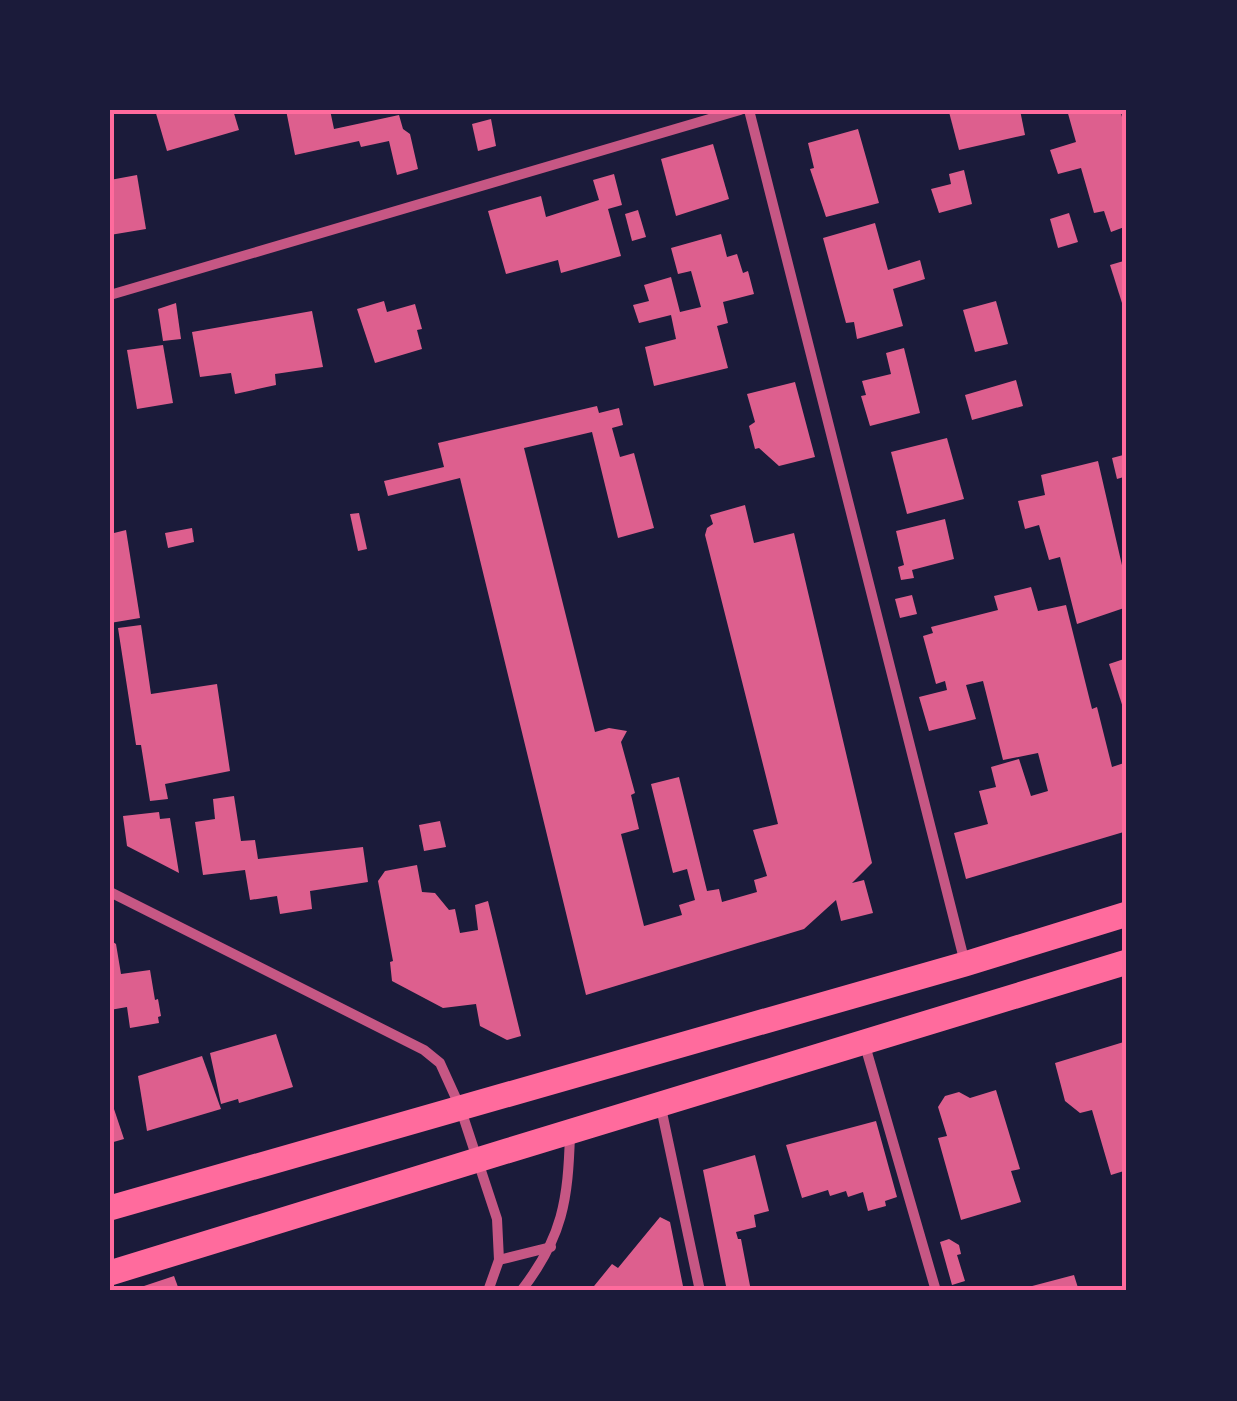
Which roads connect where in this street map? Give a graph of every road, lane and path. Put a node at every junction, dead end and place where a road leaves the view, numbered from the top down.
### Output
1 (740, 110) edge
2 (749, 110) edge
3 (110, 295) edge
4 (110, 892) edge
5 (1127, 914) edge
6 (1127, 962) edge
7 (965, 964) junction
8 (864, 1040) junction
9 (660, 1102) junction
10 (460, 1107) junction
11 (570, 1129) junction
12 (478, 1159) junction
13 (110, 1208) edge
14 (551, 1246) junction
15 (500, 1260) junction
16 (110, 1273) edge
17 (488, 1291) edge
18 (521, 1291) edge
19 (700, 1291) edge
20 (936, 1291) edge

1 - 3 street
2 - 7 street
4 - 10 street
5 - 7 main road
6 - 8 main road
7 - 10 main road
8 - 9 main road
8 - 20 street
9 - 11 main road
9 - 19 street
10 - 12 street
10 - 13 main road
11 - 12 main road
11 - 14 street
12 - 15 street
12 - 16 main road
14 - 15 street
14 - 18 street
15 - 17 street

